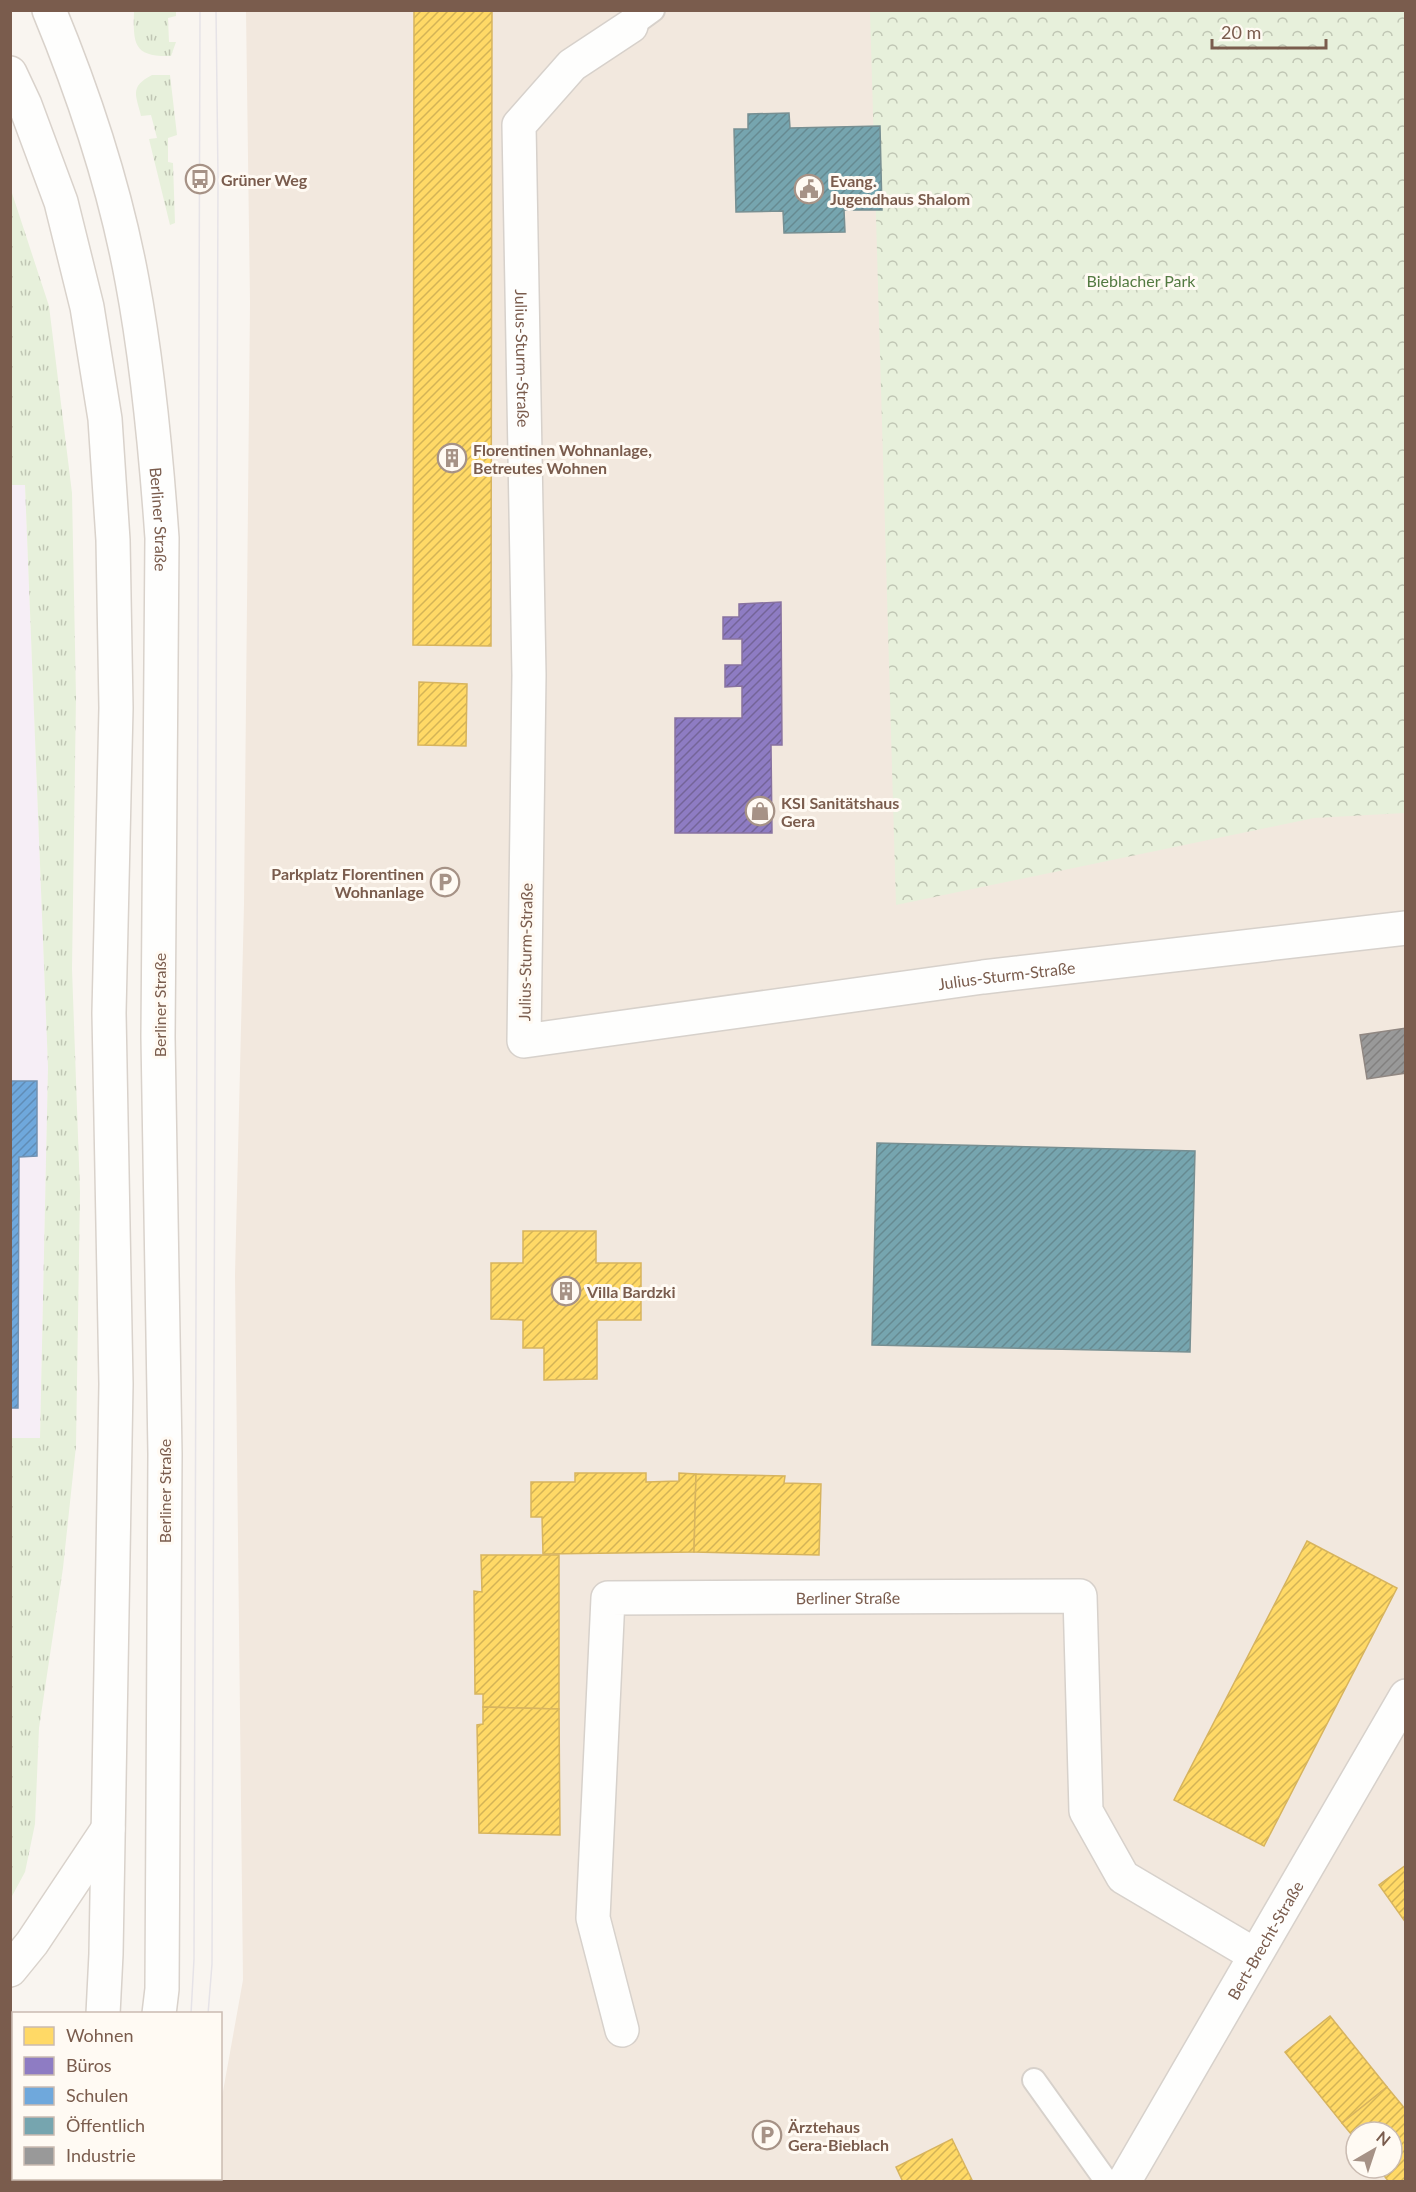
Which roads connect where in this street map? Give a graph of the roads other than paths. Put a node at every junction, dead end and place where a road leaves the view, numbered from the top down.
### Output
1 (49, 10) edge
2 (642, 18) edge
3 (10, 73) edge
4 (1406, 928) edge
5 (1406, 1696) edge
6 (108, 1829) junction
7 (1255, 1955) junction
8 (10, 1970) edge
9 (103, 2012) edge
10 (159, 2012) edge
11 (622, 2030) dead end
12 (1034, 2080) dead end
13 (1107, 2181) edge
14 (1124, 2181) edge

1 - 10 main road, Berliner Straße
2 - 4 main road, Julius-Sturm-Straße
3 - 6 main road
5 - 7 main road, Bert-Brecht-Straße
6 - 8 main road
6 - 9 main road
7 - 11 main road, Berliner Straße
7 - 14 main road, Bert-Brecht-Straße
12 - 13 lane

